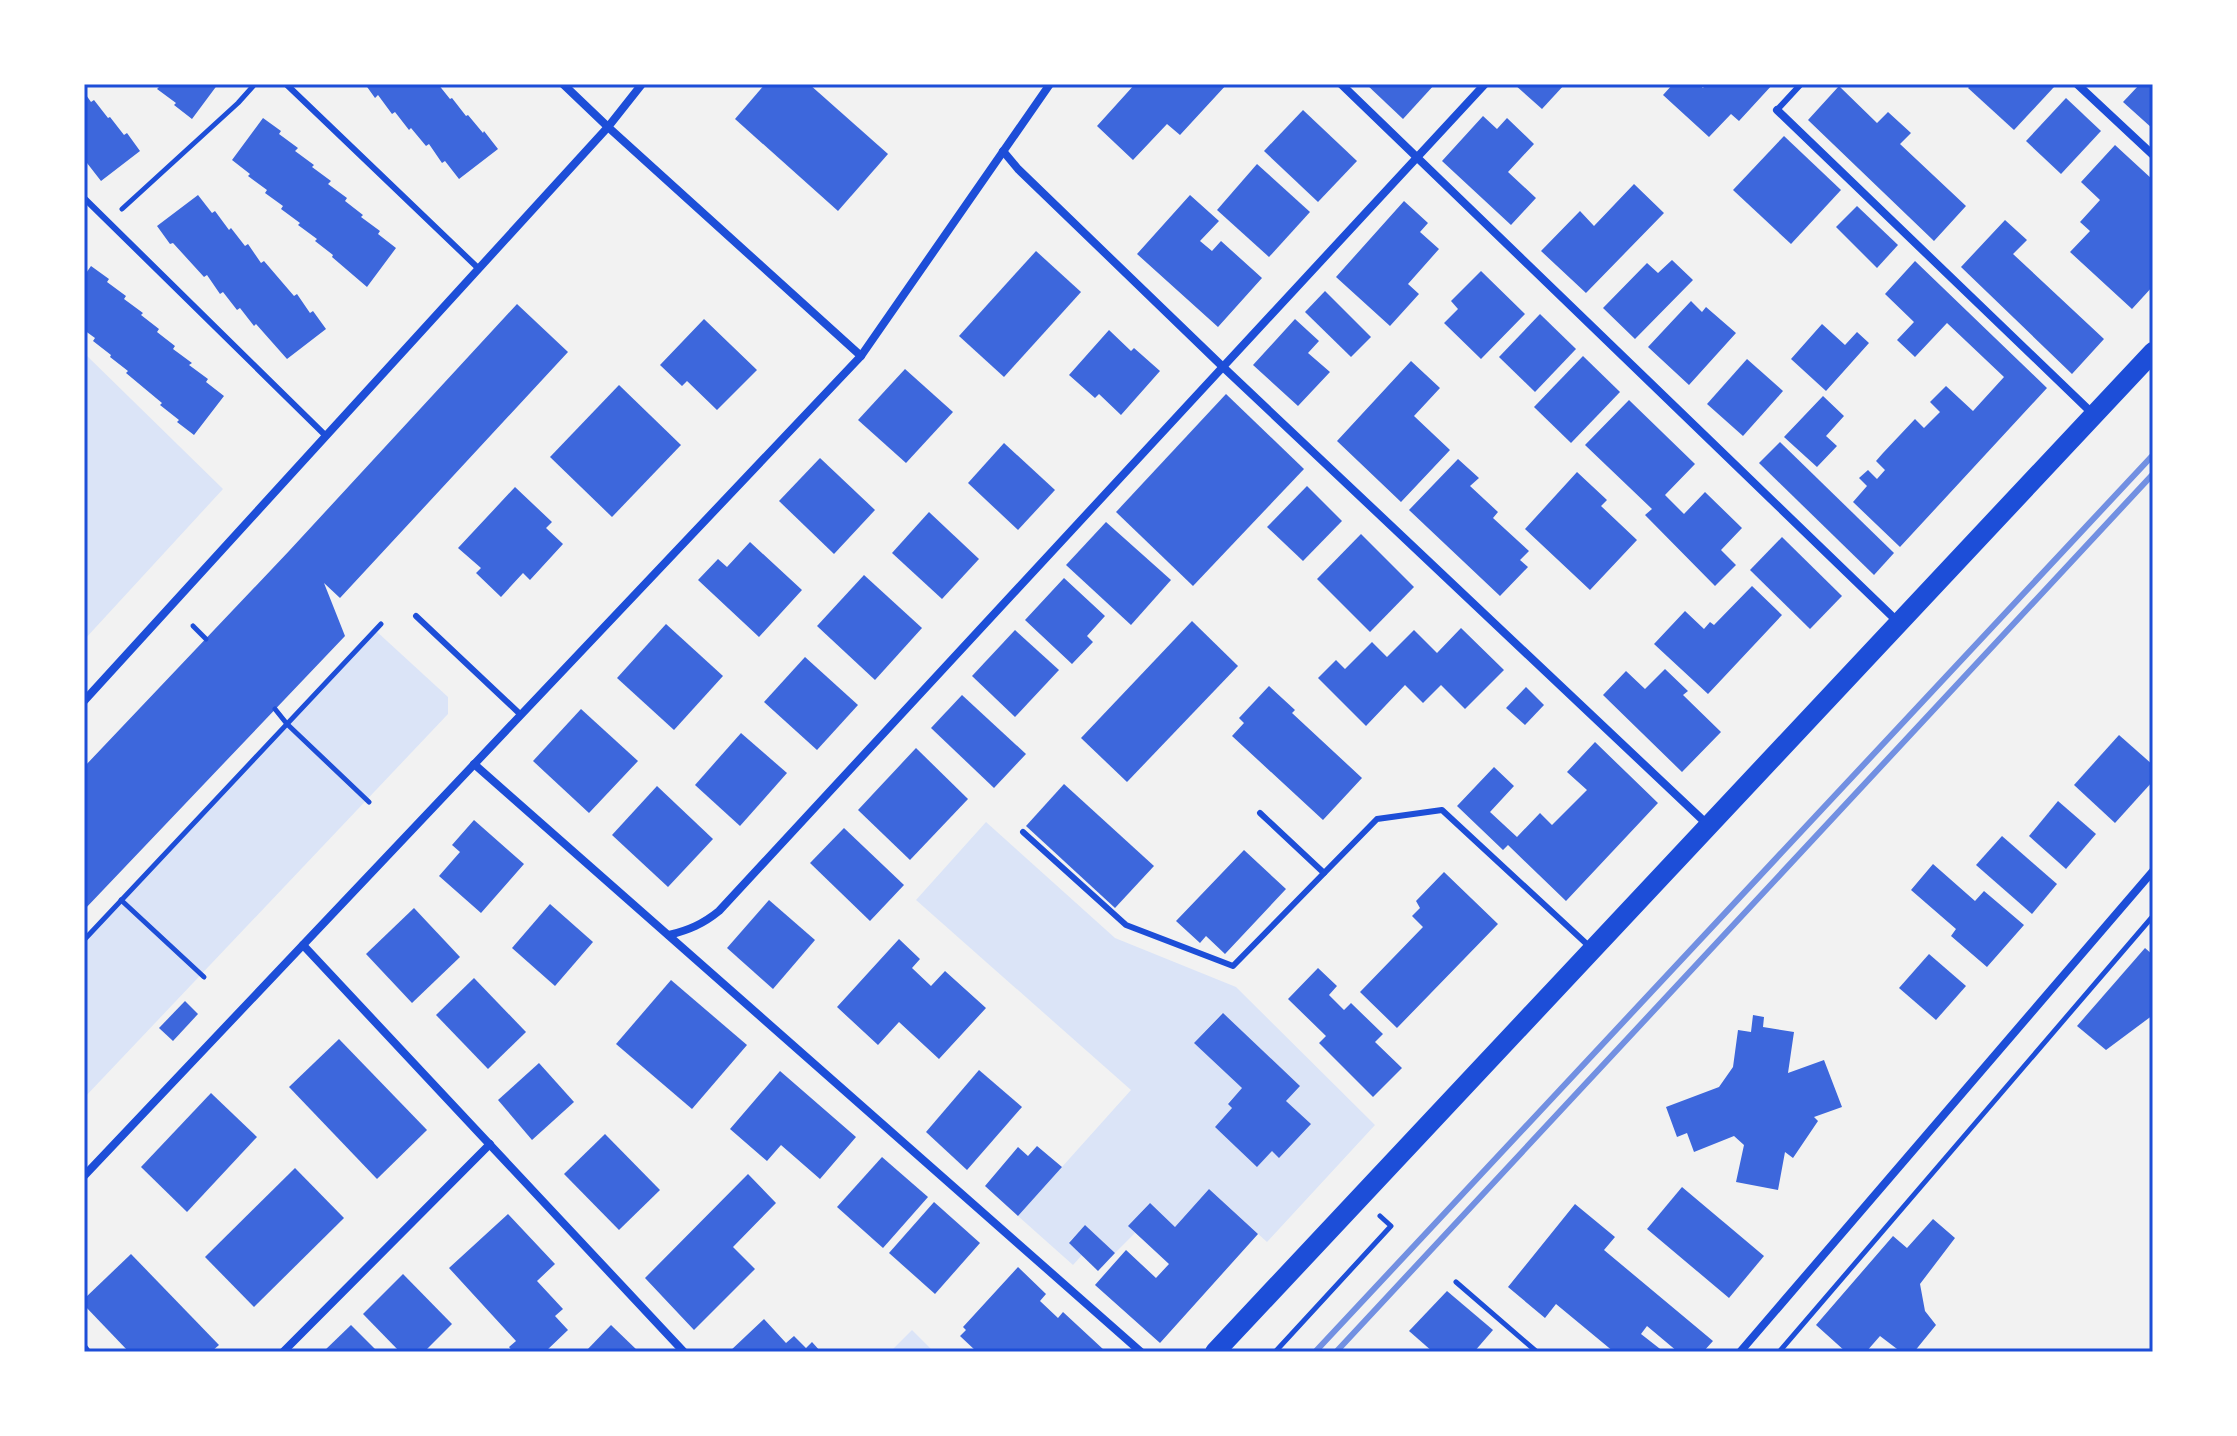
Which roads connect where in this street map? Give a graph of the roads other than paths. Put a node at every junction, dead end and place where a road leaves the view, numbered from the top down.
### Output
1 (286, 84) edge
2 (563, 84) edge
3 (642, 84) edge
4 (1050, 84) edge
5 (1341, 84) edge
6 (1485, 84) edge
7 (1801, 84) edge
8 (2077, 84) edge
9 (1777, 110) joint
10 (608, 127) junction
11 (1003, 151) junction
12 (2153, 155) edge
13 (1417, 157) junction
14 (84, 198) edge
15 (478, 268) junction
16 (2153, 352) edge
17 (861, 356) junction
18 (1223, 367) junction
19 (2094, 415) junction
20 (325, 435) junction
21 (416, 616) dead end
22 (1899, 623) junction
23 (84, 701) edge
24 (521, 715) junction
25 (474, 764) junction
26 (1260, 813) dead end
27 (1709, 825) junction
28 (1023, 832) dead end
29 (2153, 871) edge
30 (1324, 873) junction
31 (669, 935) junction
32 (303, 945) junction
33 (1593, 949) junction
34 (490, 1144) junction
35 (84, 1176) edge
36 (283, 1352) edge
37 (684, 1352) edge
38 (1141, 1352) edge
39 (1215, 1352) edge
40 (1740, 1352) edge

1 - 15 lane
2 - 10 street
3 - 10 street
4 - 11 street
5 - 13 street
6 - 13 street
7 - 9 lane
8 - 12 street
9 - 19 street
10 - 15 street
10 - 17 street
11 - 17 street
11 - 18 street
13 - 18 street
13 - 22 street
14 - 20 lane
15 - 20 street
16 - 19 main road
17 - 24 street
18 - 27 street
18 - 31 street
19 - 22 main road
20 - 23 street
21 - 24 lane
22 - 27 main road
24 - 25 street
25 - 31 street
25 - 32 street
26 - 30 lane
27 - 33 main road
28 - 30 lane
29 - 40 street
30 - 33 lane
31 - 38 street
32 - 34 street
32 - 35 street
33 - 39 main road
34 - 36 street
34 - 37 street

